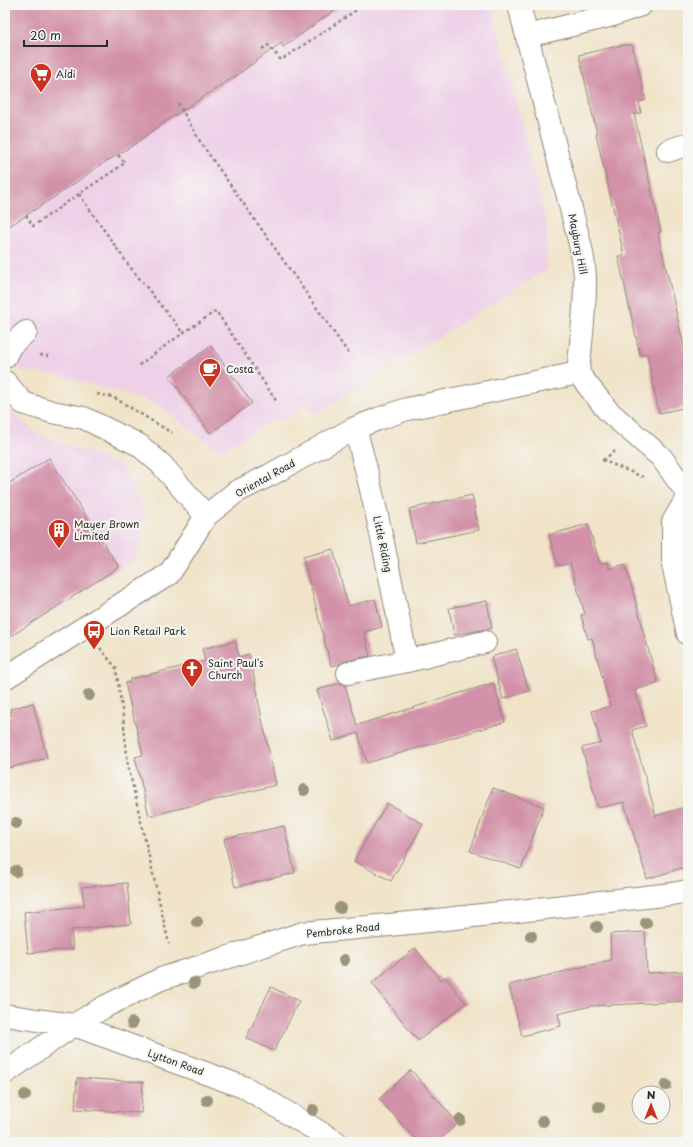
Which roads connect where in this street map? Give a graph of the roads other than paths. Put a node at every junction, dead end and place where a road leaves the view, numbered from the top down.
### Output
1 (519, 5) edge
2 (641, 5) edge
3 (527, 36) junction
4 (26, 332) dead end
5 (5, 357) edge
6 (578, 373) junction
7 (5, 382) edge
8 (355, 428) junction
9 (688, 495) edge
10 (206, 516) junction
11 (688, 634) edge
12 (485, 642) dead end
13 (407, 661) junction
14 (348, 673) dead end
15 (5, 678) edge
16 (688, 891) edge
17 (5, 1015) edge
18 (74, 1025) junction
19 (5, 1073) edge
20 (336, 1142) edge

1 - 3 street, Maybury Hill
2 - 3 street
3 - 6 street, Maybury Hill
4 - 5 street
6 - 8 street, Oriental Road
6 - 9 street
7 - 10 street
8 - 10 street, Oriental Road
8 - 13 street, Little Riding
9 - 11 street
10 - 15 street, Oriental Road
12 - 13 street
13 - 14 street
16 - 18 street, Pembroke Road
17 - 18 street, Lytton Road
18 - 19 street, Pembroke Road
18 - 20 street, Lytton Road

